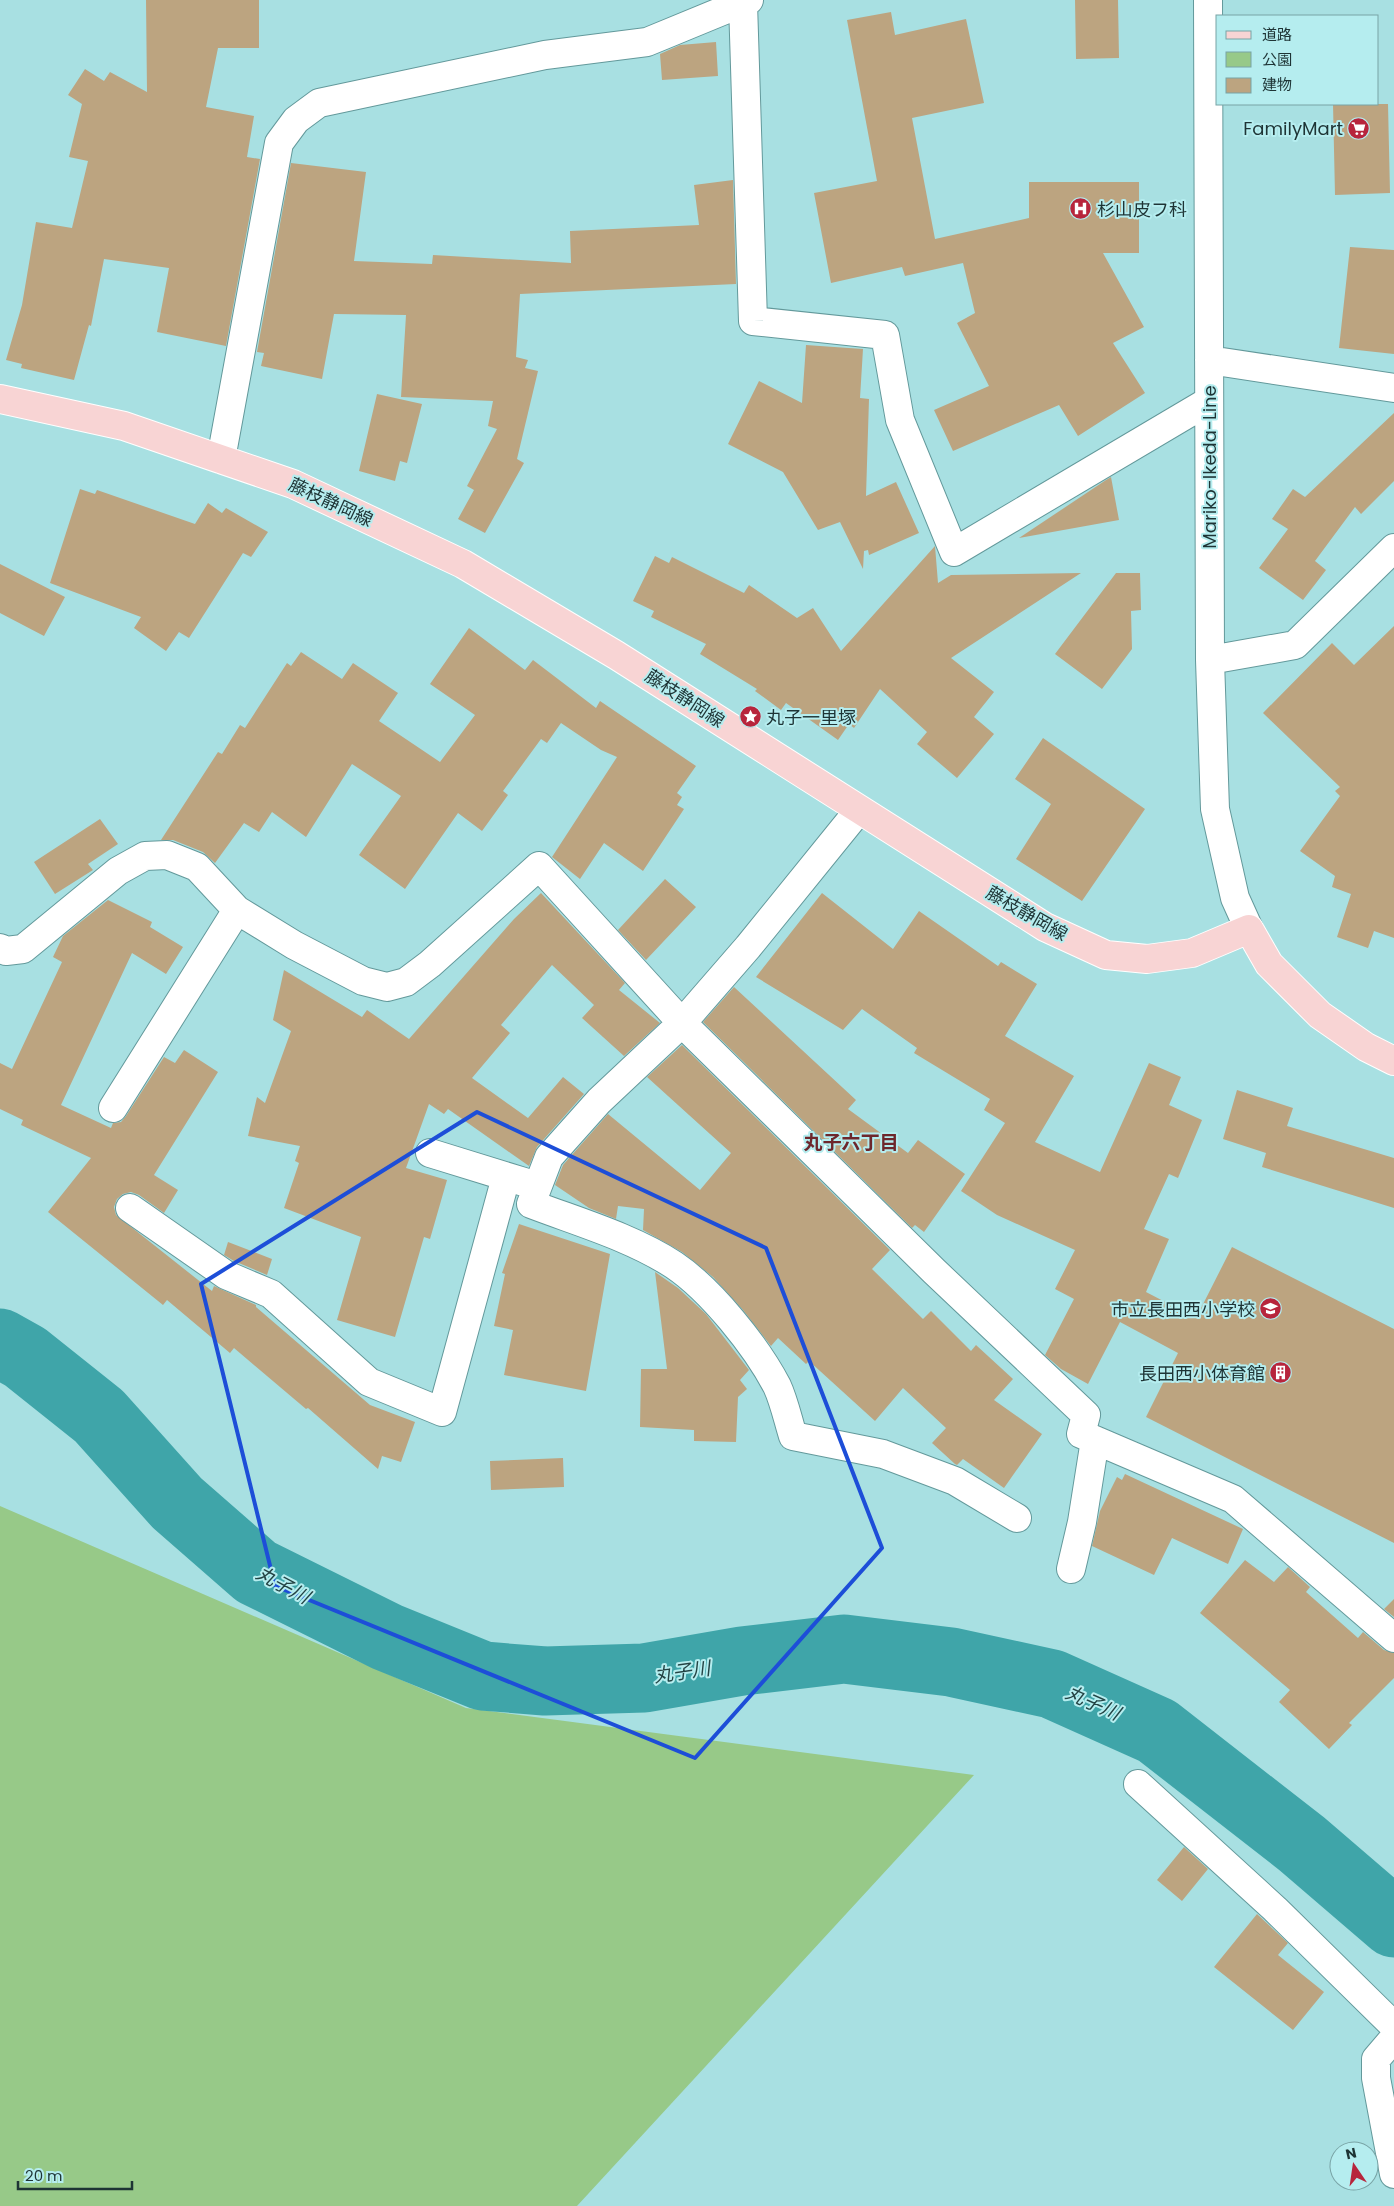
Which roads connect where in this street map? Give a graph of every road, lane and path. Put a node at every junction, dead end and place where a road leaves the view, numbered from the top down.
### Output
1 (1208, 0) edge
2 (746, 2) edge
3 (1209, 360) junction
4 (1394, 388) edge
5 (0, 399) edge
6 (1209, 401) junction
7 (220, 459) junction
8 (1394, 548) edge
9 (1210, 660) junction
10 (859, 810) junction
11 (237, 910) junction
12 (1249, 929) junction
13 (0, 948) edge
14 (682, 1023) junction
15 (1394, 1061) edge
16 (113, 1108) dead end
17 (430, 1153) dead end
18 (506, 1176) junction
19 (537, 1186) junction
20 (130, 1208) dead end
21 (1095, 1440) junction
22 (1017, 1518) dead end
23 (1071, 1569) dead end
24 (1394, 1638) edge
25 (1138, 1784) dead end
26 (1394, 2026) edge
27 (1394, 2038) edge
28 (1394, 2174) edge

1 - 3 street, Mariko-Ikeda-Line
2 - 6 street
2 - 7 street
3 - 4 street
3 - 6 street, Mariko-Ikeda-Line
5 - 7 main road, 藤枝静岡線
6 - 9 street, Mariko-Ikeda-Line
7 - 10 main road, 藤枝静岡線
8 - 9 street
9 - 12 street, Mariko-Ikeda-Line
10 - 12 main road, 藤枝静岡線
10 - 14 street
11 - 13 street
11 - 14 street
11 - 16 street
12 - 15 main road
14 - 19 street
14 - 21 street
17 - 18 street
18 - 19 street
18 - 20 street
19 - 22 street
21 - 23 street
21 - 24 street
25 - 26 street
27 - 28 street

